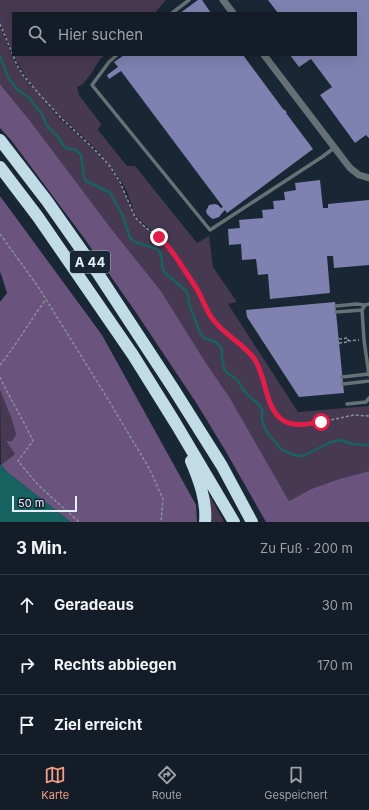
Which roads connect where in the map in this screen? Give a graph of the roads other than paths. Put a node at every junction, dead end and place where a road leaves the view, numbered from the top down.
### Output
1 (189, 0) edge
2 (223, 0) edge
3 (173, 12) edge
4 (232, 12) edge
5 (117, 56) edge
6 (265, 56) edge
7 (0, 140) edge
8 (334, 148) junction
9 (0, 167) edge
10 (369, 178) edge
11 (367, 304) edge
12 (336, 306) dead end
13 (362, 310) junction
14 (336, 312) dead end
15 (369, 375) edge
16 (342, 377) dead end
17 (369, 381) edge
18 (343, 384) dead end
19 (369, 398) edge
20 (346, 404) dead end
21 (176, 424) junction
22 (205, 522) edge
23 (234, 522) edge
24 (252, 522) edge

1 - 3 lane
2 - 4 street
5 - 8 lane
6 - 8 street
7 - 24 highway, A 44
8 - 10 street
9 - 21 highway, A 44
11 - 12 lane
11 - 13 lane
13 - 14 lane
13 - 15 lane
15 - 16 lane
17 - 18 lane
19 - 20 lane
21 - 22 highway
21 - 23 highway, A 44

